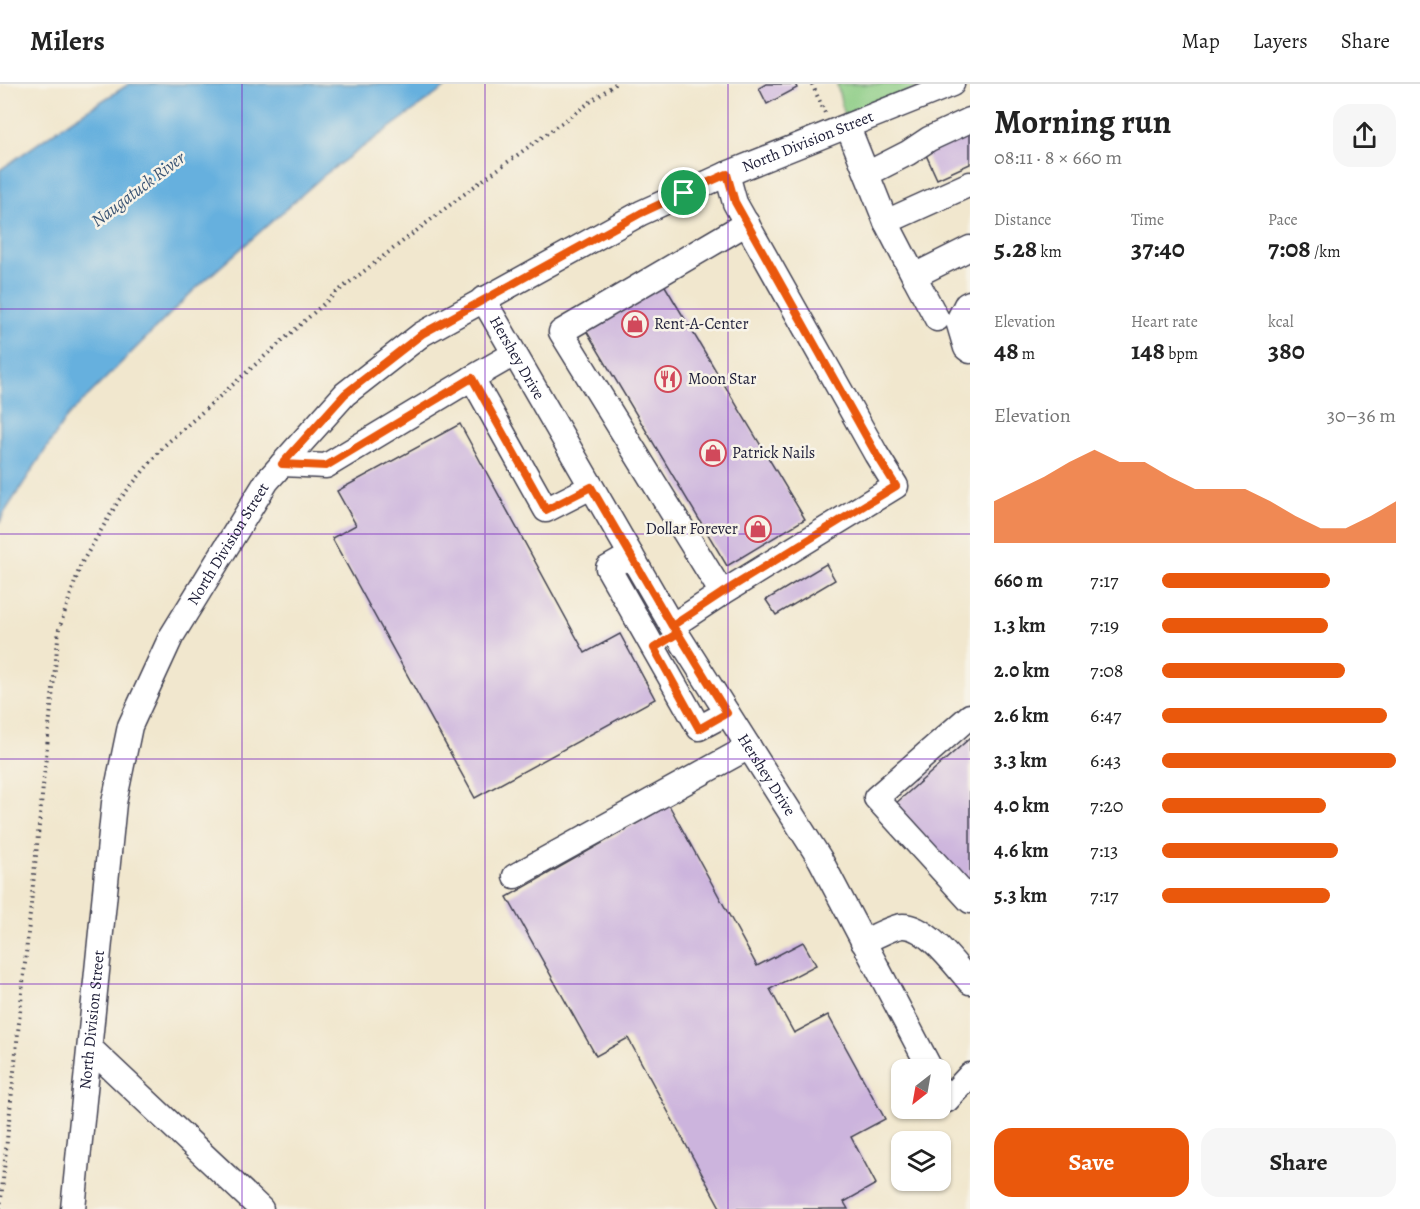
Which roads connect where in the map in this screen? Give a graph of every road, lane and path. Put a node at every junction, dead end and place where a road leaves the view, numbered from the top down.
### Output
1 (812, 84) edge
2 (952, 84) edge
3 (970, 120) edge
4 (841, 130) junction
5 (727, 174) junction
6 (867, 174) junction
7 (970, 184) edge
8 (886, 222) junction
9 (747, 223) junction
10 (970, 248) edge
11 (914, 276) junction
12 (483, 300) junction
13 (970, 303) edge
14 (937, 319) dead end
15 (970, 351) edge
16 (514, 354) junction
17 (472, 378) junction
18 (282, 464) junction
19 (591, 487) junction
20 (631, 555) junction
21 (722, 593) junction
22 (675, 630) junction
23 (654, 648) junction
24 (727, 713) junction
25 (970, 716) edge
26 (749, 747) junction
27 (515, 876) dead end
28 (970, 901) edge
29 (863, 942) junction
30 (970, 982) edge
31 (91, 1049) junction
32 (925, 1059) edge
33 (970, 1075) edge
34 (951, 1089) edge
35 (73, 1209) edge
36 (261, 1209) edge

1 - 4 path
2 - 4 street, North Division Street
3 - 6 street
4 - 5 street, North Division Street
4 - 6 street
5 - 9 street
5 - 12 street, North Division Street
6 - 8 street
7 - 8 street
8 - 11 street
9 - 21 street
9 - 21 street
10 - 11 street
11 - 14 street
12 - 16 street, Hershey Drive
12 - 18 street, North Division Street
13 - 15 street
16 - 17 street
16 - 19 street, Hershey Drive
17 - 18 street
17 - 19 street
18 - 31 street, North Division Street
19 - 20 street, Hershey Drive
20 - 22 street, Hershey Drive
20 - 23 street
21 - 22 street
22 - 23 street
22 - 24 street, Hershey Drive
23 - 24 street
24 - 26 street, Hershey Drive
25 - 28 street
26 - 27 street
26 - 29 street, Hershey Drive
29 - 30 street
29 - 32 street, Hershey Drive
31 - 35 street, North Division Street
31 - 36 street
33 - 34 street

